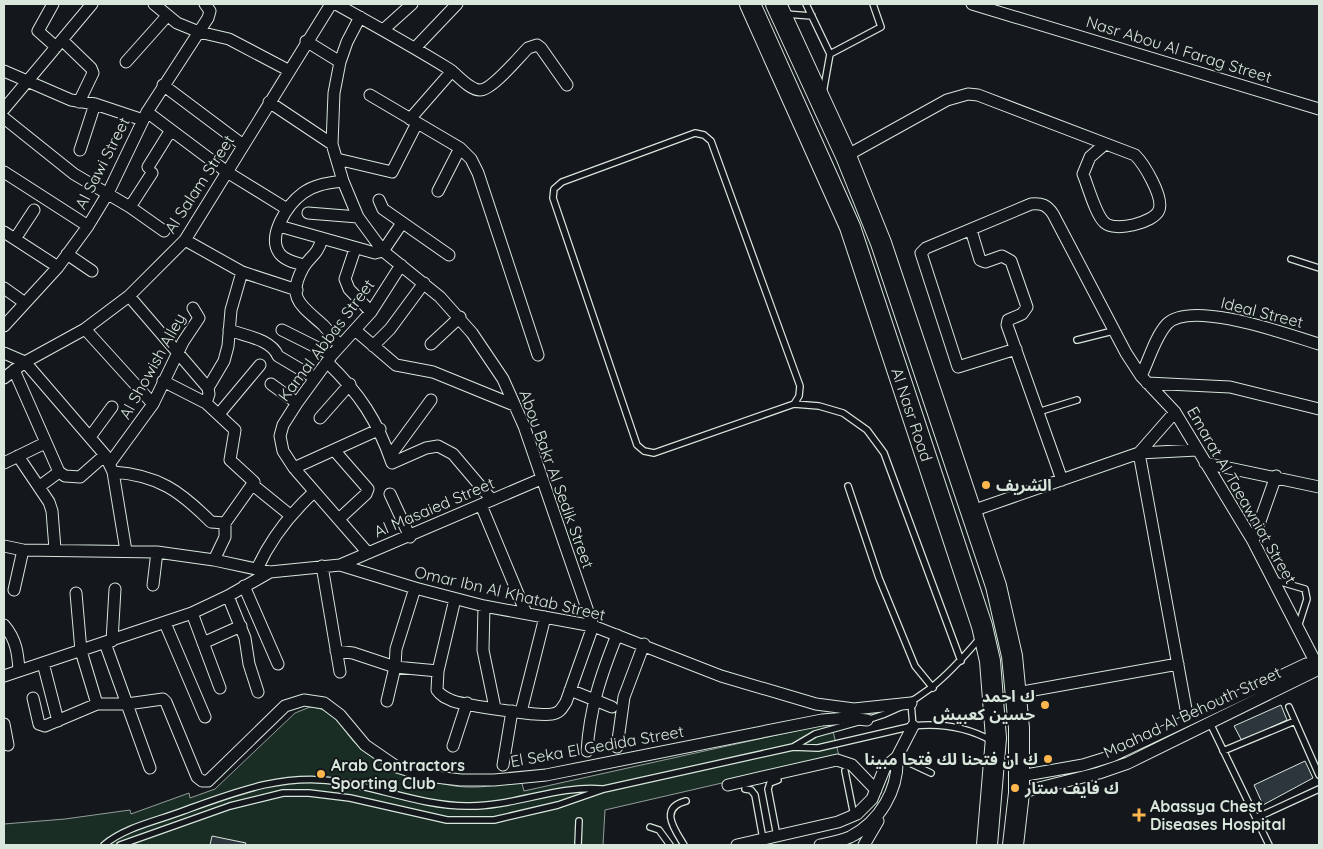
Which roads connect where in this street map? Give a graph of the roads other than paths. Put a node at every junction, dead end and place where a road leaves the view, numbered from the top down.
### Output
1 (54, 4) edge
2 (92, 4) edge
3 (154, 4) edge
4 (205, 4) edge
5 (412, 4) edge
6 (457, 4) edge
7 (750, 4) edge
8 (806, 4) edge
9 (873, 4) edge
10 (972, 4) edge
11 (328, 6) edge
12 (778, 9) edge
13 (167, 16) junction
14 (812, 16) junction
15 (360, 17) junction
16 (383, 30) junction
17 (199, 32) junction
18 (306, 41) junction
19 (59, 44) junction
20 (415, 48) junction
21 (830, 54) junction
22 (126, 62) dead end
23 (340, 62) junction
24 (288, 70) junction
25 (4, 71) edge
26 (452, 71) junction
27 (26, 83) junction
28 (163, 85) junction
29 (567, 85) dead end
30 (370, 95) dead end
31 (79, 102) junction
32 (269, 102) junction
33 (821, 102) junction
34 (95, 104) junction
35 (4, 109) edge
36 (1319, 109) edge
37 (145, 116) junction
38 (4, 118) edge
39 (413, 121) junction
40 (172, 130) junction
41 (332, 144) junction
42 (1105, 144) junction
43 (243, 145) junction
44 (460, 148) junction
45 (80, 150) dead end
46 (846, 156) junction
47 (337, 159) junction
48 (4, 172) edge
49 (227, 172) junction
50 (343, 181) junction
51 (438, 191) dead end
52 (108, 193) junction
53 (379, 200) dead end
54 (130, 207) junction
55 (287, 209) junction
56 (34, 210) dead end
57 (308, 213) dead end
58 (358, 217) junction
59 (402, 223) junction
60 (88, 226) junction
61 (279, 226) junction
62 (971, 230) junction
63 (4, 232) edge
64 (164, 232) dead end
65 (15, 239) junction
66 (322, 239) junction
67 (185, 240) junction
68 (355, 249) junction
69 (383, 250) junction
70 (67, 254) junction
71 (449, 255) dead end
72 (1291, 259) dead end
73 (304, 265) junction
74 (401, 265) junction
75 (58, 267) junction
76 (1319, 268) edge
77 (92, 271) dead end
78 (242, 272) junction
79 (424, 284) junction
80 (4, 288) edge
81 (297, 290) junction
82 (129, 296) junction
83 (25, 303) junction
84 (193, 308) dead end
85 (371, 312) junction
86 (460, 316) junction
87 (4, 326) edge
88 (85, 329) junction
89 (229, 330) junction
90 (282, 330) dead end
91 (355, 330) junction
92 (1113, 331) junction
93 (1077, 340) dead end
94 (431, 344) dead end
95 (1319, 344) edge
96 (340, 346) junction
97 (374, 346) junction
98 (1016, 349) junction
99 (4, 352) edge
100 (177, 354) junction
101 (538, 355) dead end
102 (330, 358) junction
103 (25, 362) junction
104 (260, 365) dead end
105 (14, 370) junction
106 (4, 378) edge
107 (315, 378) junction
108 (1144, 379) junction
109 (163, 381) junction
110 (271, 384) dead end
111 (350, 384) junction
112 (208, 388) junction
113 (431, 400) dead end
114 (1077, 400) dead end
115 (206, 402) junction
116 (297, 403) junction
117 (153, 404) junction
118 (794, 404) junction
119 (514, 405) junction
120 (112, 407) dead end
121 (1319, 409) edge
122 (1038, 412) junction
123 (1175, 412) junction
124 (219, 414) junction
125 (320, 418) dead end
126 (380, 429) junction
127 (90, 437) junction
128 (46, 443) junction
129 (334, 450) junction
130 (1197, 450) junction
131 (1139, 453) junction
132 (18, 456) junction
133 (391, 459) junction
134 (4, 463) edge
135 (109, 463) junction
136 (1205, 463) junction
137 (294, 468) junction
138 (59, 472) junction
139 (1276, 476) junction
140 (542, 479) junction
141 (1062, 480) junction
142 (253, 485) junction
143 (40, 486) junction
144 (848, 486) dead end
145 (1319, 487) edge
146 (314, 492) junction
147 (390, 494) dead end
148 (487, 503) junction
149 (972, 511) junction
150 (290, 515) junction
151 (339, 519) junction
152 (225, 523) junction
153 (410, 537) junction
154 (1253, 541) junction
155 (4, 546) edge
156 (55, 549) junction
157 (23, 550) junction
158 (126, 551) junction
159 (157, 552) junction
160 (368, 553) junction
161 (214, 560) junction
162 (340, 565) junction
163 (322, 566) junction
164 (257, 569) junction
165 (270, 572) junction
166 (1273, 580) junction
167 (153, 586) dead end
168 (244, 586) junction
169 (415, 588) junction
170 (115, 589) dead end
171 (14, 590) dead end
172 (76, 594) dead end
173 (228, 596) junction
174 (455, 599) junction
175 (484, 606) junction
176 (192, 613) junction
177 (526, 613) junction
178 (545, 616) junction
179 (166, 622) junction
180 (4, 625) edge
181 (241, 626) junction
182 (593, 626) junction
183 (1298, 626) junction
184 (984, 633) junction
185 (618, 635) junction
186 (108, 642) junction
187 (203, 643) junction
188 (644, 644) junction
189 (81, 651) junction
190 (336, 651) junction
191 (960, 661) junction
192 (43, 663) junction
193 (278, 664) dead end
194 (1178, 664) junction
195 (1318, 666) edge
196 (395, 667) junction
197 (20, 671) junction
198 (438, 671) junction
199 (340, 672) dead end
200 (4, 676) edge
201 (220, 688) dead end
202 (933, 688) junction
203 (570, 690) junction
204 (258, 692) dead end
205 (1017, 693) junction
206 (33, 698) dead end
207 (593, 700) junction
208 (387, 701) dead end
209 (467, 703) junction
210 (911, 703) junction
211 (97, 704) junction
212 (128, 704) junction
213 (1289, 706) dead end
214 (612, 707) dead end
215 (495, 708) junction
216 (516, 711) junction
217 (205, 716) dead end
218 (867, 720) junction
219 (1188, 720) junction
220 (58, 721) junction
221 (1295, 721) junction
222 (1210, 723) junction
223 (4, 724) edge
224 (913, 726) junction
225 (996, 743) junction
226 (8, 745) dead end
227 (452, 746) dead end
228 (618, 747) dead end
229 (793, 747) junction
230 (587, 751) dead end
231 (1224, 751) junction
232 (897, 757) junction
233 (504, 765) dead end
234 (150, 768) dead end
235 (845, 770) dead end
236 (931, 773) dead end
237 (1319, 774) edge
238 (881, 778) junction
239 (778, 780) dead end
240 (268, 782) junction
241 (894, 784) junction
242 (1019, 784) junction
243 (728, 785) dead end
244 (604, 789) junction
245 (745, 789) dead end
246 (1319, 789) edge
247 (876, 790) junction
248 (270, 794) junction
249 (686, 801) dead end
250 (879, 814) junction
251 (851, 818) junction
252 (1256, 818) junction
253 (579, 821) dead end
254 (144, 826) junction
255 (650, 826) dead end
256 (777, 836) junction
257 (147, 837) junction
258 (763, 839) junction
259 (849, 842) edge
260 (104, 845) edge
261 (120, 845) edge
262 (578, 845) edge
263 (670, 845) edge
264 (684, 845) edge
265 (737, 845) edge
266 (820, 845) edge
267 (864, 845) edge
268 (987, 845) edge
269 (1014, 845) edge
270 (1269, 845) edge

1 - 19 street
2 - 19 street
3 - 13 street
4 - 17 street, Al Sawi Street
5 - 16 street
6 - 20 street
7 - 184 highway, Al Nasr Road
8 - 14 lane
9 - 21 lane
10 - 36 street, Nasr Abou Al Farag Street
11 - 15 street
11 - 18 street, Al Salam Street
12 - 14 lane
12 - 33 highway, Al Nasr Road
13 - 17 street
13 - 22 street
14 - 21 lane
15 - 16 street
15 - 23 street, Abou Bakr Al Sedik Street
16 - 20 street
17 - 24 street
17 - 28 street, Al Sawi Street
18 - 23 street
18 - 24 street, Al Salam Street
19 - 27 street
19 - 31 street
20 - 26 street
21 - 33 lane
23 - 41 street, Abou Bakr Al Sedik Street
24 - 32 street, Al Salam Street
25 - 27 street
26 - 29 street
26 - 39 street
27 - 31 street
27 - 35 street
28 - 37 street, Al Sawi Street
28 - 43 street
30 - 39 street
31 - 34 street
32 - 41 street
32 - 43 street, Al Salam Street
33 - 46 highway, Al Nasr Road
34 - 37 street
34 - 45 street
37 - 40 street
37 - 52 street, Al Sawi Street
38 - 52 street
39 - 44 street
39 - 47 street
40 - 49 street
40 - 54 street
41 - 47 street, Abou Bakr Al Sedik Street
42 - 42 street
42 - 46 street
43 - 49 street, Al Salam Street
44 - 51 street
44 - 101 street
46 - 149 highway, Al Nasr Road
47 - 50 street, Abou Bakr Al Sedik Street
48 - 60 street
49 - 55 street
49 - 67 street, Al Salam Street
50 - 55 street
50 - 58 street, Abou Bakr Al Sedik Street
52 - 54 street
52 - 60 street, Al Sawi Street
53 - 59 street
54 - 64 street
55 - 61 street
56 - 65 street
57 - 58 street
58 - 69 street, Abou Bakr Al Sedik Street
59 - 69 street
59 - 71 street
60 - 70 street, Al Sawi Street
61 - 66 street
61 - 73 street
62 - 92 street, Emarat Al Taeawniat Street
62 - 98 street
62 - 98 street
63 - 65 street
65 - 75 street
66 - 68 street
66 - 73 street
67 - 78 street
67 - 82 street, Al Salam Street
68 - 69 street
68 - 85 street
69 - 74 street, Abou Bakr Al Sedik Street
70 - 75 street, Al Sawi Street
70 - 77 street
72 - 76 lane
73 - 81 street
74 - 79 street, Abou Bakr Al Sedik Street
74 - 85 street, Kamal Abbas Street
75 - 83 street, Al Sawi Street
78 - 81 street
78 - 89 street
79 - 86 street, Abou Bakr Al Sedik Street
79 - 97 street
80 - 83 street
81 - 96 street
82 - 88 street, Al Salam Street
82 - 100 street
83 - 87 street, Al Sawi Street
84 - 100 street, Al Showish Alley
85 - 91 street, Kamal Abbas Street
86 - 94 street
86 - 119 street, Abou Bakr Al Sedik Street
88 - 103 street, Al Salam Street
88 - 117 street
89 - 107 street
89 - 112 street
90 - 102 street
91 - 96 street, Kamal Abbas Street
91 - 97 street
92 - 93 lane
92 - 108 street, Emarat Al Taeawniat Street
95 - 108 street, Ideal Street
96 - 102 street, Kamal Abbas Street
97 - 119 street
98 - 122 street
99 - 103 street
100 - 109 street, Al Showish Alley
100 - 112 street
102 - 107 street, Kamal Abbas Street
102 - 111 street
103 - 105 street, Al Salam Street
103 - 127 street
104 - 124 street
105 - 106 street, Al Salam Street
105 - 128 street
107 - 116 street, Kamal Abbas Street
108 - 121 street
108 - 123 street, Emarat Al Taeawniat Street
109 - 115 street
109 - 117 street, Al Showish Alley
110 - 116 street
111 - 125 street
111 - 126 street
112 - 115 street
113 - 133 street
114 - 122 lane
115 - 124 street
116 - 137 street, Kamal Abbas Street
117 - 135 street, Al Showish Alley
118 - 118 lane
118 - 191 lane
119 - 140 street, Abou Bakr Al Sedik Street
120 - 127 street
122 - 141 street
123 - 130 street, Emarat Al Taeawniat Street
123 - 131 street
124 - 142 street
126 - 129 street
126 - 133 street
127 - 135 street
128 - 132 street
128 - 138 street
129 - 137 street
129 - 151 street
130 - 131 street
130 - 136 street, Emarat Al Taeawniat Street
131 - 141 street
131 - 194 street
132 - 134 street
132 - 143 street
133 - 148 street
135 - 138 street, Al Showish Alley
135 - 152 street
135 - 158 street
136 - 139 street
136 - 154 street, Emarat Al Taeawniat Street
137 - 146 street, Kamal Abbas Street
138 - 143 street
139 - 145 street
139 - 154 street
140 - 148 street, Al Masaied Street
140 - 182 street, Abou Bakr Al Sedik Street
141 - 149 street
142 - 150 street
142 - 152 street
143 - 156 street
144 - 202 lane
146 - 150 street
146 - 151 street, Kamal Abbas Street
147 - 153 street
148 - 153 street, Al Masaied Street
148 - 177 street
149 - 205 highway, Al Nasr Road
150 - 164 street
151 - 160 street, Kamal Abbas Street
152 - 161 street
153 - 160 street, Al Masaied Street
154 - 166 street, Emarat Al Taeawniat Street
155 - 157 street, Omar Ibn Al Khatab Street
156 - 157 street, Omar Ibn Al Khatab Street
156 - 158 street, Omar Ibn Al Khatab Street
157 - 171 street
158 - 159 street, Omar Ibn Al Khatab Street
159 - 161 street, Omar Ibn Al Khatab Street
159 - 167 street
160 - 162 street, Al Masaied Street
161 - 164 street, Omar Ibn Al Khatab Street
162 - 163 street, Omar Ibn Al Khatab Street
162 - 169 street, Omar Ibn Al Khatab Street
163 - 165 street, Omar Ibn Al Khatab Street
163 - 190 street
164 - 165 street, Omar Ibn Al Khatab Street
165 - 168 street
166 - 183 street, Emarat Al Taeawniat Street
166 - 183 lane
168 - 173 street
168 - 193 street
169 - 174 street, Omar Ibn Al Khatab Street
169 - 196 street
170 - 186 street
172 - 189 street
173 - 176 street
173 - 181 street
174 - 175 street, Omar Ibn Al Khatab Street
174 - 198 street
175 - 177 street, Omar Ibn Al Khatab Street
175 - 215 street
176 - 179 street
176 - 187 street
177 - 178 street, Omar Ibn Al Khatab Street
178 - 182 street, Omar Ibn Al Khatab Street
178 - 216 street
179 - 186 street
179 - 217 street
180 - 197 street
181 - 187 street
181 - 204 street
182 - 185 street, Omar Ibn Al Khatab Street
182 - 203 street
183 - 195 street, Emarat Al Taeawniat Street
184 - 191 lane
184 - 225 highway, Al Nasr Road
185 - 188 street, Omar Ibn Al Khatab Street
185 - 207 street
186 - 189 street
186 - 212 street
187 - 201 street
188 - 210 street, Omar Ibn Al Khatab Street
188 - 228 street
189 - 192 street
189 - 211 street
190 - 196 street
190 - 199 street
191 - 202 lane
192 - 197 street
192 - 220 street
194 - 205 street
194 - 219 street
195 - 219 street, Maahad Al Behouth Street
195 - 222 street, Maahad Al Behouth Street
196 - 198 street
196 - 208 street
197 - 200 street
198 - 209 street
202 - 210 lane
203 - 207 street
203 - 216 street
205 - 242 highway, Al Nasr Road
206 - 220 street
207 - 214 street
207 - 230 street
209 - 215 street
209 - 227 street
210 - 218 lane
210 - 224 lane
211 - 212 street
211 - 220 street
212 - 218 street, El Seka El Gedida Street
212 - 234 street
213 - 221 lane
215 - 216 street
216 - 233 street
218 - 229 lane
219 - 242 street, Maahad Al Behouth Street
221 - 231 lane
221 - 237 lane
222 - 231 lane
222 - 242 street, Maahad Al Behouth Street
223 - 226 street
224 - 225 lane
224 - 229 lane
224 - 232 street
225 - 268 highway, Al Nasr Road
229 - 244 lane
231 - 252 lane
232 - 236 lane
232 - 238 street
232 - 241 street
235 - 251 lane
238 - 241 street
238 - 247 street
239 - 256 lane
240 - 244 lane
240 - 248 lane
240 - 254 lane
241 - 250 street
242 - 269 highway, Al Nasr Road
243 - 247 street
244 - 248 lane
245 - 258 lane
246 - 252 lane
247 - 251 street
248 - 257 lane
249 - 264 lane
250 - 259 street
250 - 267 street
251 - 256 street
251 - 259 street
252 - 270 lane
253 - 262 lane
254 - 257 lane
254 - 260 lane
255 - 263 lane
256 - 258 street
257 - 261 lane
258 - 265 street
259 - 266 street

